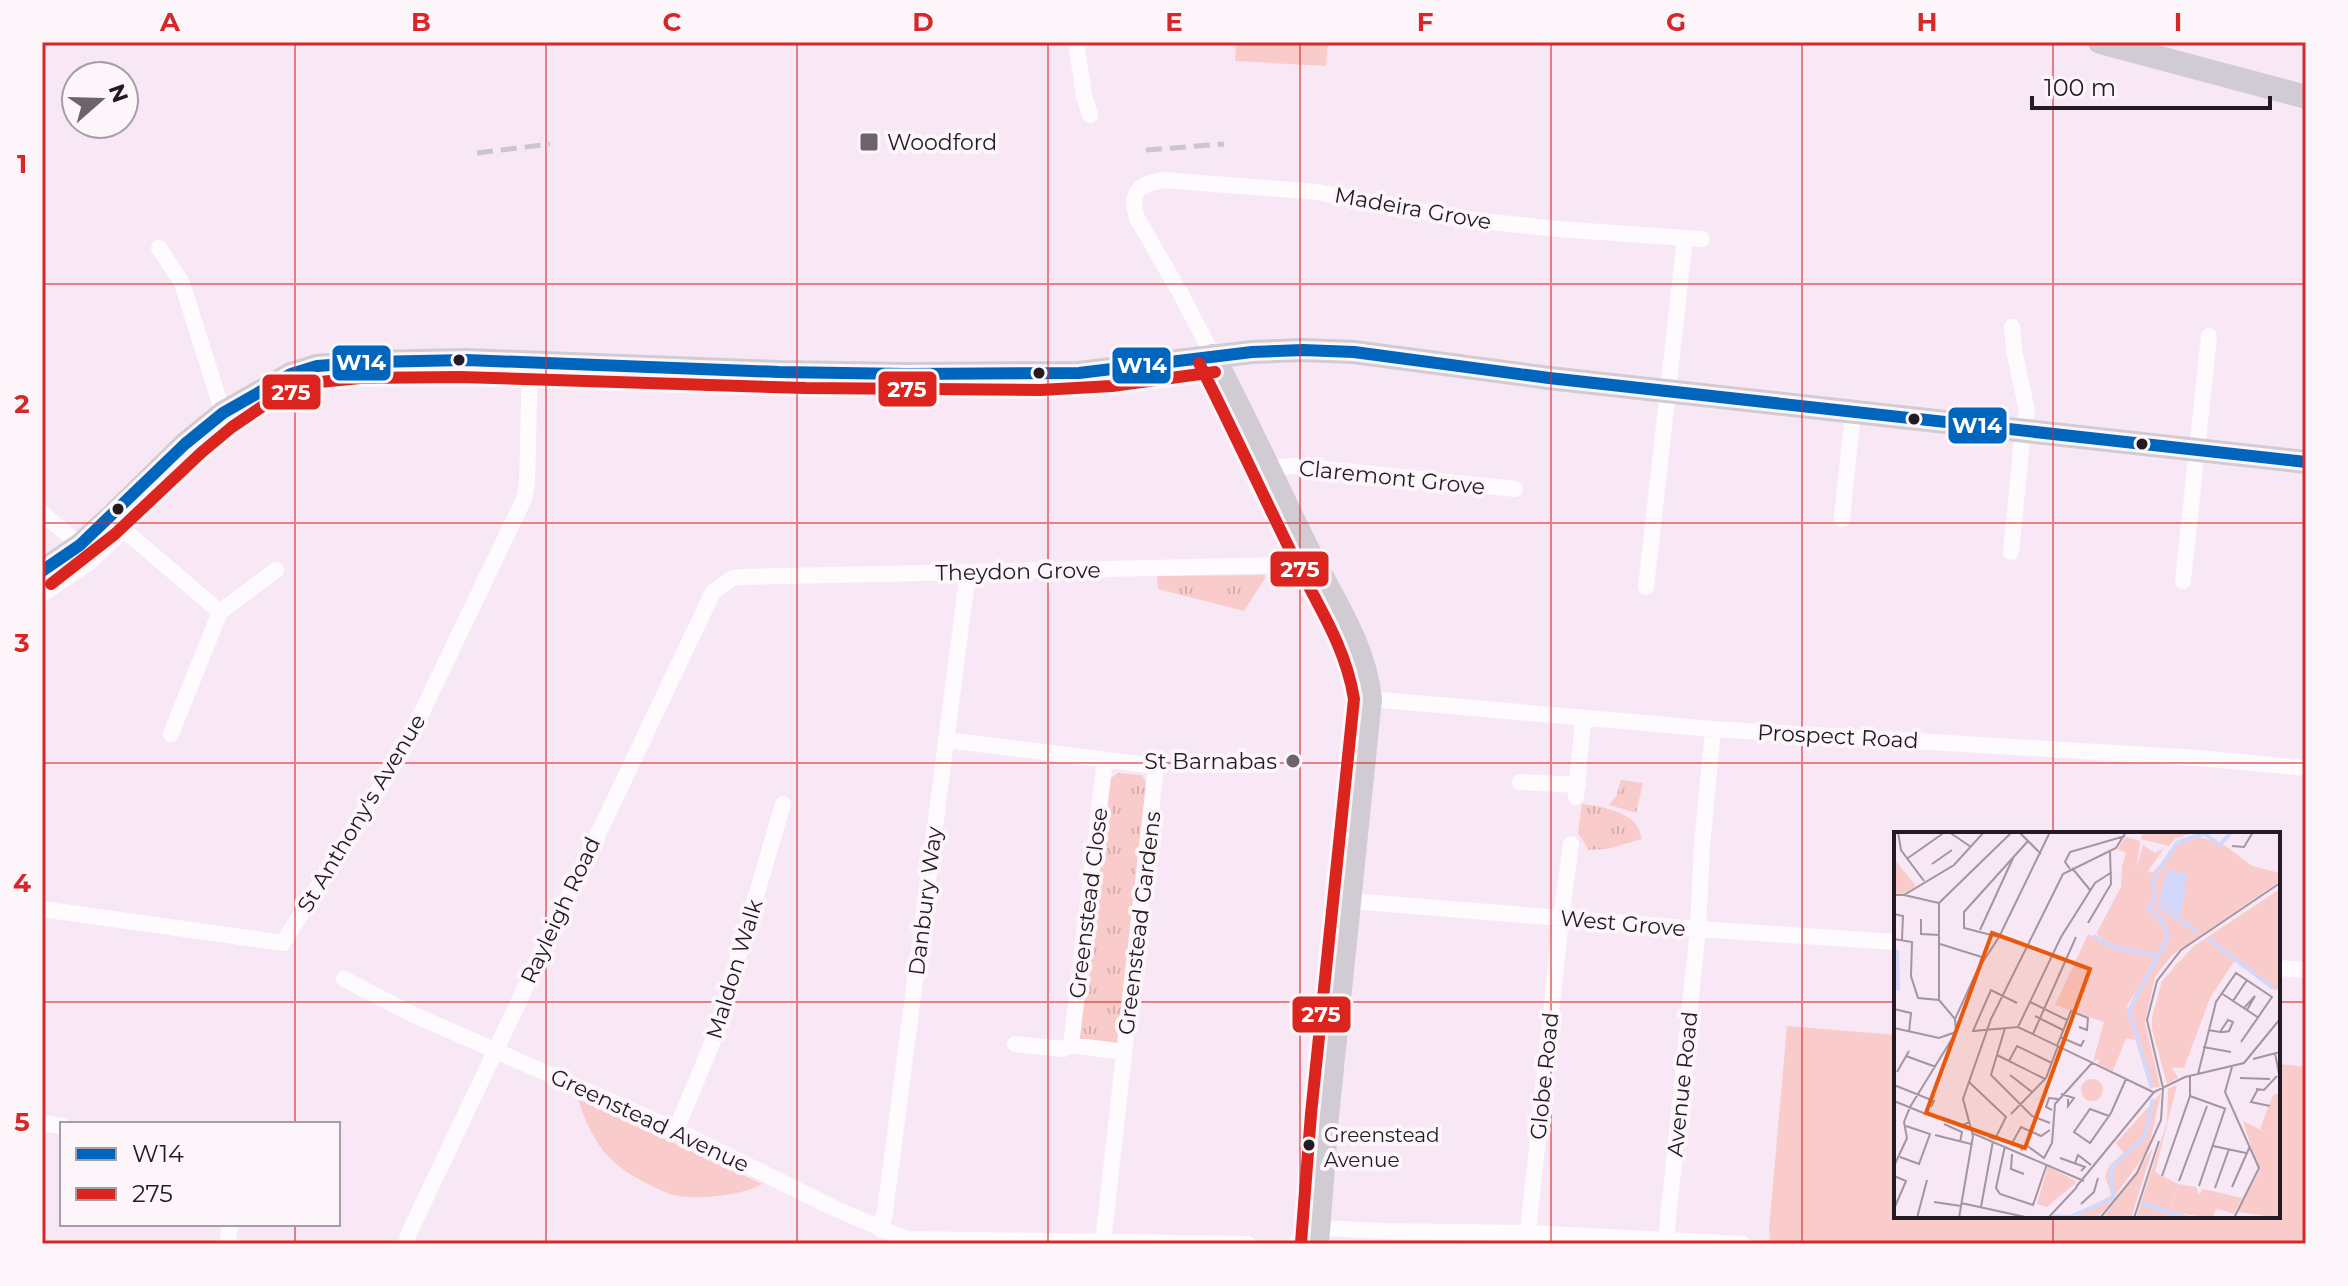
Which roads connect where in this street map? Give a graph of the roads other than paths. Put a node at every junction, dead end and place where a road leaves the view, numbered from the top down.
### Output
1 (1076, 42) edge
2 (2100, 42) edge
3 (2306, 97) edge
4 (1090, 115) dead end
5 (1685, 238) junction
6 (1702, 239) dead end
7 (159, 248) dead end
8 (2012, 327) dead end
9 (2209, 336) dead end
10 (1213, 356) junction
11 (530, 363) junction
12 (1669, 391) junction
13 (1853, 411) junction
14 (223, 413) junction
15 (2023, 430) junction
16 (2196, 450) junction
17 (2306, 462) edge
18 (1270, 472) junction
19 (1515, 489) dead end
20 (42, 513) edge
21 (1842, 519) dead end
22 (117, 524) junction
23 (80, 545) junction
24 (2011, 552) dead end
25 (1310, 556) junction
26 (276, 570) dead end
27 (42, 571) edge
28 (968, 572) junction
29 (2183, 581) dead end
30 (724, 583) joint
31 (1646, 587) dead end
32 (42, 594) edge
33 (220, 612) junction
34 (1370, 699) junction
35 (1583, 719) junction
36 (1713, 729) junction
37 (171, 734) dead end
38 (946, 740) junction
39 (1105, 760) junction
40 (2306, 768) edge
41 (1520, 782) dead end
42 (783, 804) dead end
43 (1571, 844) dead end
44 (1351, 901) junction
45 (42, 909) edge
46 (1561, 918) junction
47 (1698, 929) junction
48 (1894, 942) edge
49 (2280, 968) edge
50 (2306, 970) edge
51 (344, 979) dead end
52 (1015, 1044) dead end
53 (1071, 1045) junction
54 (494, 1049) junction
55 (1124, 1052) junction
56 (676, 1130) junction
57 (881, 1230) junction
58 (1528, 1233) junction
59 (1434, 1238) edge
60 (1312, 1239) edge
61 (1666, 1239) junction
62 (906, 1242) edge
63 (1103, 1242) edge
64 (406, 1244) edge
65 (1248, 1244) edge
66 (1743, 1244) edge

1 - 4 street
2 - 3 street
5 - 6 street, Madeira Grove
5 - 10 street, Madeira Grove
5 - 12 street
7 - 14 street
8 - 15 street
9 - 16 street
10 - 11 street
10 - 12 street
10 - 18 street
11 - 14 street
11 - 45 street, St Anthony's Avenue
12 - 13 street
12 - 31 street
13 - 15 street
13 - 21 street
14 - 22 street
15 - 16 street
15 - 24 street
16 - 17 street
16 - 29 street
18 - 19 street, Claremont Grove
18 - 25 street
20 - 23 street
22 - 23 street
22 - 32 street
22 - 33 street
23 - 27 street
25 - 28 street, Theydon Grove
25 - 34 street
26 - 33 street
28 - 30 street, Theydon Grove
28 - 38 street, Danbury Way
30 - 54 street, Rayleigh Road
33 - 37 street
34 - 35 street, Prospect Road
34 - 44 street
35 - 36 street, Prospect Road
35 - 41 street
36 - 40 street, Prospect Road
36 - 47 street, Avenue Road
38 - 39 street, Greenstead Gardens
38 - 57 street, Danbury Way
39 - 53 street, Greenstead Close
39 - 55 street, Greenstead Gardens
42 - 56 street, Maldon Walk
43 - 46 street, Globe Road
44 - 46 street, West Grove
44 - 60 street
46 - 47 street, West Grove
46 - 58 street, Globe Road
47 - 48 street, West Grove
47 - 61 street, Avenue Road
49 - 50 street
51 - 54 street, Greenstead Avenue
52 - 53 street
53 - 55 street
54 - 56 street, Greenstead Avenue
54 - 64 street, Rayleigh Road
55 - 63 street, Greenstead Gardens
56 - 57 street, Greenstead Avenue
57 - 62 street, Greenstead Avenue
58 - 59 street
58 - 61 street
59 - 60 street
61 - 66 street
62 - 63 street, Greenstead Avenue
63 - 65 street, Greenstead Avenue

